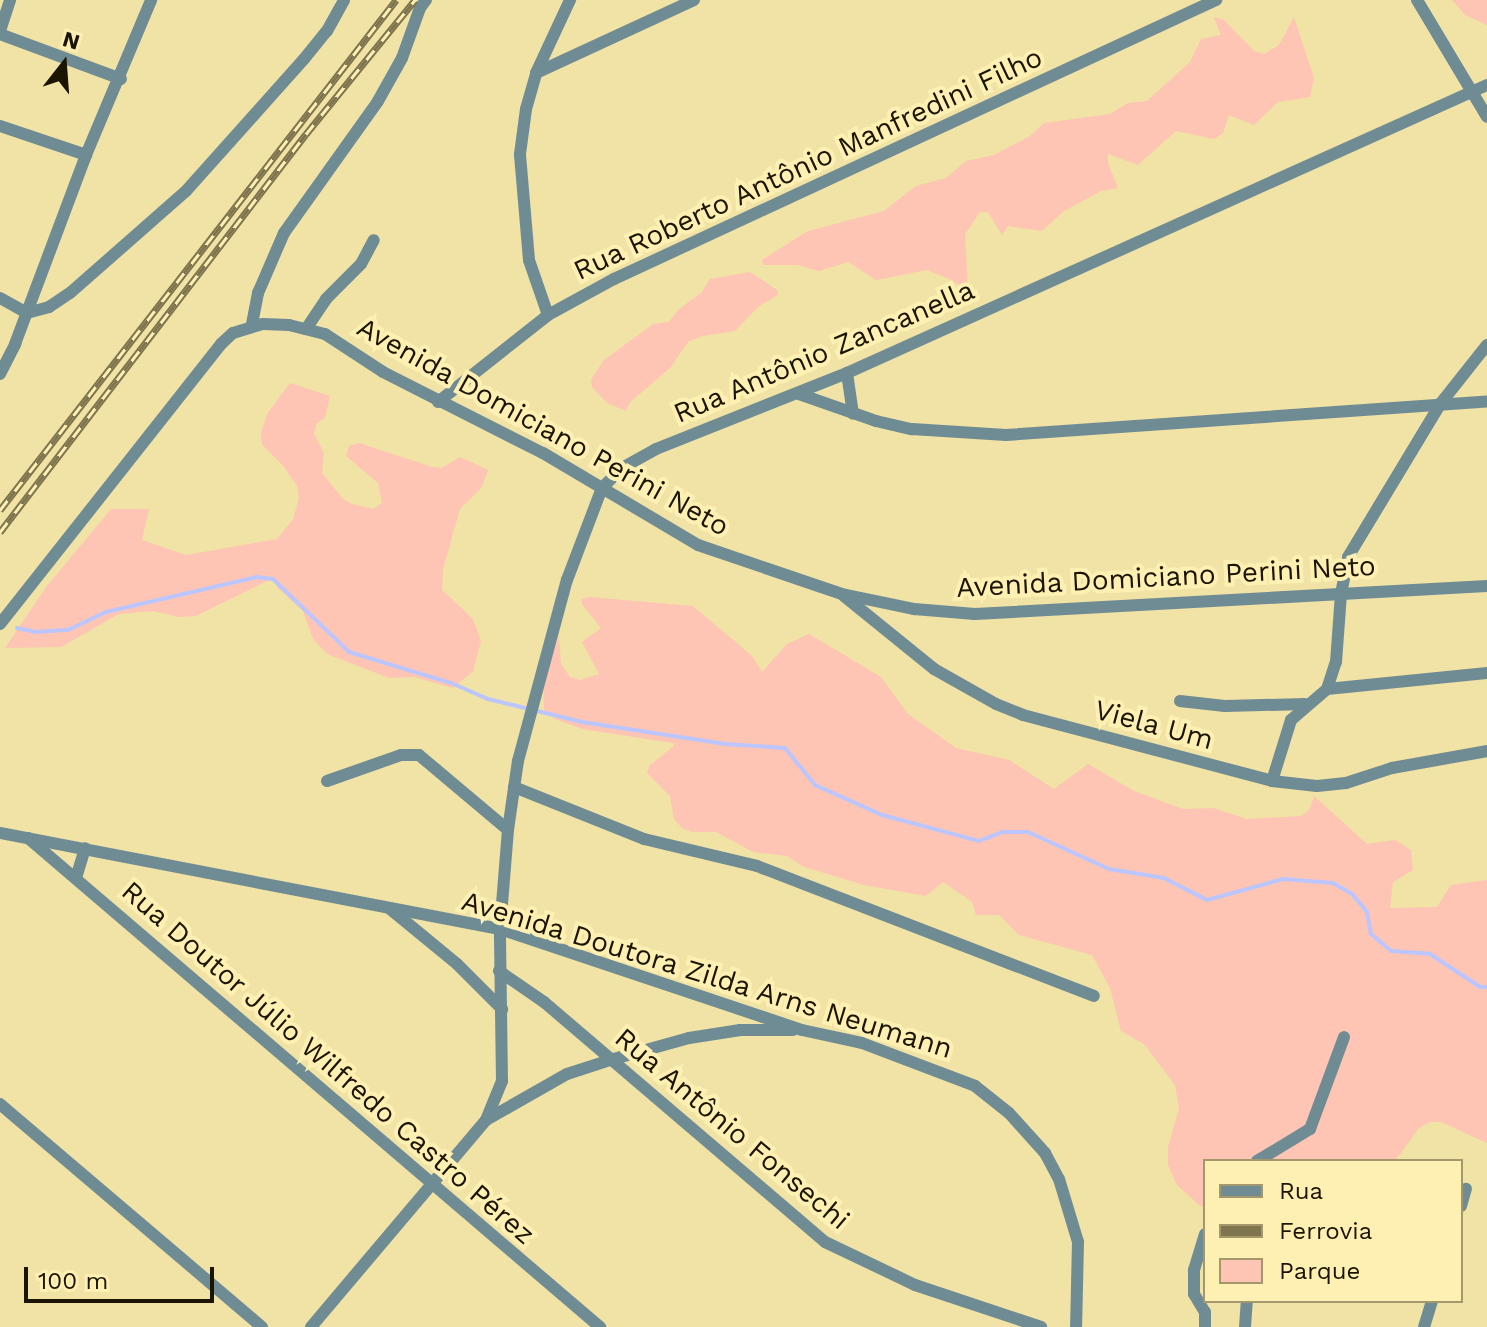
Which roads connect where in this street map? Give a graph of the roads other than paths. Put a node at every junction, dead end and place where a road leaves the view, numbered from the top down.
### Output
1 (10, 0) edge
2 (150, 0) edge
3 (344, 0) edge
4 (426, 0) edge
5 (570, 0) edge
6 (694, 0) edge
7 (1216, 0) edge
8 (1417, 0) edge
9 (0, 32) edge
10 (536, 73) junction
11 (121, 79) junction
12 (1487, 85) edge
13 (1472, 90) junction
14 (1487, 117) edge
15 (0, 126) edge
16 (86, 155) junction
17 (374, 240) dead end
18 (0, 298) edge
19 (27, 313) junction
20 (548, 315) junction
21 (252, 324) junction
22 (306, 329) junction
23 (1487, 345) edge
24 (847, 373) junction
25 (0, 374) edge
26 (799, 394) junction
27 (1487, 401) edge
28 (438, 402) junction
29 (1441, 403) junction
30 (853, 414) junction
31 (602, 488) junction
32 (1487, 586) edge
33 (842, 594) junction
34 (1341, 594) junction
35 (0, 624) edge
36 (1487, 673) edge
37 (1327, 689) junction
38 (1180, 701) dead end
39 (1305, 704) junction
40 (1487, 751) edge
41 (327, 781) dead end
42 (1272, 781) junction
43 (514, 787) junction
44 (508, 830) junction
45 (0, 833) edge
46 (25, 836) junction
47 (85, 848) junction
48 (76, 878) junction
49 (387, 906) junction
50 (500, 929) junction
51 (499, 971) junction
52 (1094, 996) dead end
53 (502, 1009) junction
54 (802, 1030) junction
55 (1344, 1037) dead end
56 (610, 1060) junction
57 (0, 1104) edge
58 (486, 1120) junction
59 (1260, 1159) edge
60 (430, 1182) junction
61 (1466, 1189) dead end
62 (1463, 1199) edge
63 (1203, 1241) edge
64 (1247, 1303) edge
65 (1431, 1303) edge
66 (262, 1327) edge
67 (311, 1327) edge
68 (600, 1327) edge
69 (1041, 1327) edge
70 (1076, 1327) edge
71 (1205, 1327) edge
72 (1245, 1327) edge
73 (1424, 1327) edge

1 - 9 street
2 - 11 street
3 - 19 street
4 - 21 street
5 - 10 street
6 - 10 street
7 - 20 street, Rua Roberto Antônio Manfredini Filho
8 - 13 street
9 - 11 street
10 - 20 street
11 - 16 street
12 - 13 street, Rua Antônio Zancanella
13 - 14 street
13 - 24 street, Rua Antônio Zancanella
15 - 16 street
16 - 19 street
17 - 22 street
18 - 19 street
19 - 25 street
20 - 28 street, Rua Roberto Antônio Manfredini Filho
21 - 22 street, Avenida Domiciano Perini Neto
21 - 35 street
22 - 28 street, Avenida Domiciano Perini Neto
23 - 29 street
24 - 26 street, Rua Antônio Zancanella
24 - 30 street
26 - 30 street
26 - 31 street, Rua Antônio Zancanella
27 - 29 street
28 - 31 street, Avenida Domiciano Perini Neto
29 - 30 street
29 - 34 street
31 - 33 street, Avenida Domiciano Perini Neto
31 - 43 street, Rua Antônio Zancanella
32 - 34 street, Avenida Domiciano Perini Neto
33 - 34 street, Avenida Domiciano Perini Neto
33 - 42 street, Viela Um
34 - 37 street
36 - 37 street
37 - 39 street
38 - 39 street
39 - 42 street
40 - 42 street, Viela Um
41 - 44 street
43 - 44 street, Rua Antônio Zancanella
43 - 52 street
44 - 50 street, Rua Antônio Zancanella
45 - 46 street, Avenida Doutora Zilda Arns Neumann
46 - 47 street, Avenida Doutora Zilda Arns Neumann
46 - 48 street, Rua Doutor Júlio Wilfredo Castro Pérez
47 - 48 street
47 - 49 street, Avenida Doutora Zilda Arns Neumann
48 - 60 street, Rua Doutor Júlio Wilfredo Castro Pérez
49 - 50 street, Avenida Doutora Zilda Arns Neumann
49 - 53 street, Avenida Doutora Zilda Arns Neumann
50 - 51 street, Rua Antônio Zancanella
50 - 54 street, Avenida Doutora Zilda Arns Neumann
51 - 53 street, Rua Antônio Zancanella
51 - 56 street, Rua Antônio Fonsechi
53 - 58 street, Rua Antônio Zancanella
54 - 56 street
54 - 70 street, Avenida Doutora Zilda Arns Neumann
55 - 59 street
56 - 58 street
56 - 69 street, Rua Antônio Fonsechi
57 - 66 street
58 - 60 street
60 - 67 street
60 - 68 street, Rua Doutor Júlio Wilfredo Castro Pérez
61 - 62 street
63 - 71 street
64 - 72 street
65 - 73 street

